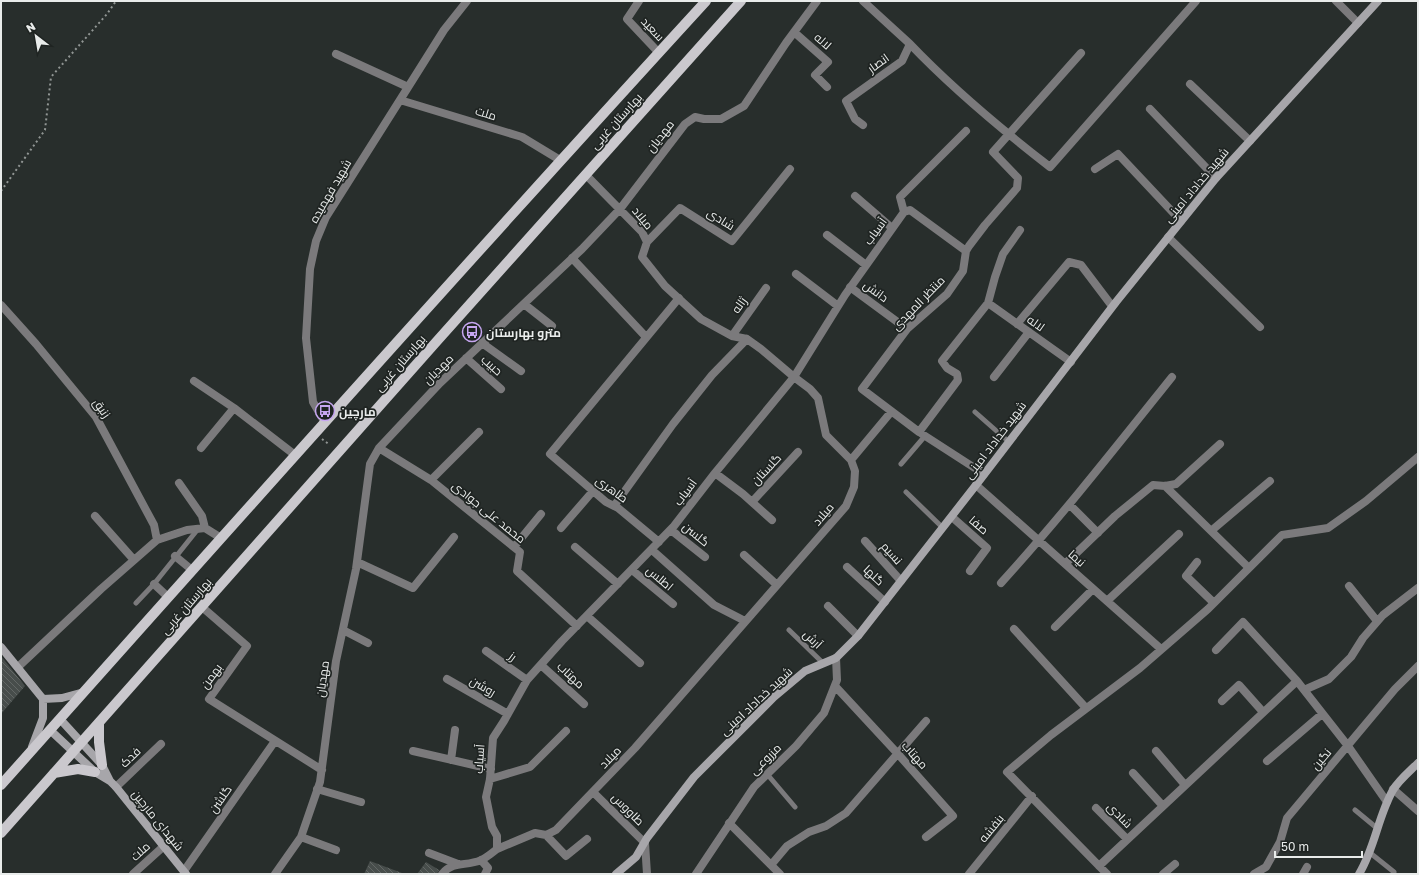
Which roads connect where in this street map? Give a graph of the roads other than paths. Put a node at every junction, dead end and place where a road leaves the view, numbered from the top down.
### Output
1 (467, 1) edge
2 (639, 1) edge
3 (706, 1) edge
4 (742, 1) edge
5 (817, 1) edge
6 (863, 1) edge
7 (1196, 1) edge
8 (1336, 1) edge
9 (1378, 1) edge
10 (1358, 23) junction
11 (794, 32) junction
12 (910, 44) junction
13 (659, 53) junction
14 (1081, 53) dead end
15 (336, 54) dead end
16 (1190, 84) dead end
17 (408, 87) junction
18 (827, 87) dead end
19 (400, 100) junction
20 (1150, 109) dead end
21 (863, 125) dead end
22 (966, 131) dead end
23 (1008, 134) junction
24 (1250, 141) junction
25 (560, 160) junction
26 (790, 169) dead end
27 (1095, 169) dead end
28 (586, 175) junction
29 (1216, 178) junction
30 (855, 196) dead end
31 (620, 209) junction
32 (904, 212) junction
33 (1181, 221) junction
34 (892, 228) junction
35 (1020, 230) dead end
36 (827, 235) dead end
37 (1168, 237) junction
38 (647, 242) junction
39 (966, 251) junction
40 (572, 258) junction
41 (866, 265) junction
42 (796, 274) dead end
43 (850, 287) junction
44 (766, 288) dead end
45 (678, 298) junction
46 (988, 303) junction
47 (524, 304) junction
48 (1, 305) edge
49 (838, 306) junction
50 (1112, 306) junction
51 (1017, 324) junction
52 (552, 326) dead end
53 (1260, 327) dead end
54 (907, 329) junction
55 (1029, 332) junction
56 (732, 336) junction
57 (646, 338) junction
58 (748, 339) junction
59 (482, 343) junction
60 (466, 358) junction
61 (1071, 362) junction
62 (521, 371) dead end
63 (794, 377) junction
64 (994, 377) dead end
65 (1172, 377) dead end
66 (194, 381) dead end
67 (501, 389) dead end
68 (234, 408) junction
69 (891, 412) junction
70 (975, 412) dead end
71 (324, 421) junction
72 (479, 432) dead end
73 (922, 434) junction
74 (1009, 442) junction
75 (1220, 444) dead end
76 (201, 448) dead end
77 (379, 448) junction
78 (798, 452) dead end
79 (294, 455) junction
80 (1418, 457) edge
81 (851, 460) junction
82 (902, 464) dead end
83 (715, 473) junction
84 (984, 474) junction
85 (431, 480) junction
86 (1270, 481) dead end
87 (179, 483) dead end
88 (976, 485) junction
89 (1165, 486) junction
90 (593, 491) junction
91 (906, 492) dead end
92 (752, 502) junction
93 (1070, 504) junction
94 (614, 506) junction
95 (541, 514) dead end
96 (95, 516) dead end
97 (952, 517) junction
98 (772, 520) dead end
99 (202, 528) junction
100 (560, 528) dead end
101 (943, 528) junction
102 (671, 530) junction
103 (1211, 531) junction
104 (1098, 532) junction
105 (1179, 534) dead end
106 (454, 537) dead end
107 (221, 538) junction
108 (157, 540) junction
109 (865, 541) dead end
110 (1039, 541) junction
111 (659, 542) junction
112 (514, 547) junction
113 (575, 547) dead end
114 (652, 550) junction
115 (744, 555) dead end
116 (175, 556) junction
117 (705, 557) dead end
118 (134, 560) junction
119 (357, 562) junction
120 (1197, 562) dead end
121 (1065, 564) junction
122 (847, 566) dead end
123 (1249, 568) junction
124 (192, 570) junction
125 (632, 570) junction
126 (970, 571) dead end
127 (902, 581) junction
128 (1001, 583) dead end
129 (154, 584) junction
130 (618, 584) junction
131 (777, 585) junction
132 (1349, 586) dead end
133 (1418, 588) edge
134 (1093, 589) junction
135 (168, 597) junction
136 (1107, 601) junction
137 (136, 602) dead end
138 (885, 602) junction
139 (1214, 603) junction
140 (673, 604) dead end
141 (202, 606) junction
142 (828, 606) dead end
143 (587, 616) junction
144 (745, 621) junction
145 (1377, 621) junction
146 (577, 626) junction
147 (1055, 627) dead end
148 (1014, 629) dead end
149 (343, 630) junction
150 (789, 630) dead end
151 (858, 636) junction
152 (368, 643) dead end
153 (1, 647) edge
154 (1161, 649) junction
155 (1216, 650) dead end
156 (486, 651) dead end
157 (836, 658) junction
158 (640, 663) dead end
159 (824, 663) junction
160 (541, 664) junction
161 (1418, 666) edge
162 (18, 667) junction
163 (447, 679) dead end
164 (527, 680) junction
165 (1297, 681) junction
166 (835, 686) junction
167 (1304, 690) junction
168 (84, 692) junction
169 (43, 699) junction
170 (1222, 700) dead end
171 (584, 704) dead end
172 (1086, 708) junction
173 (1264, 712) junction
174 (508, 714) junction
175 (1322, 714) junction
176 (60, 719) junction
177 (926, 721) dead end
178 (99, 723) junction
179 (50, 730) junction
180 (455, 730) dead end
181 (566, 731) dead end
182 (275, 741) junction
183 (82, 742) junction
184 (161, 744) dead end
185 (1348, 746) junction
186 (414, 751) dead end
187 (1156, 751) dead end
188 (30, 752) junction
189 (73, 753) junction
190 (898, 754) junction
191 (451, 760) junction
192 (1267, 760) dead end
193 (1418, 763) edge
194 (98, 769) junction
195 (491, 769) junction
196 (322, 770) junction
197 (54, 773) junction
198 (1133, 773) dead end
199 (767, 774) junction
200 (490, 779) junction
201 (113, 784) junction
202 (1, 785) edge
203 (1185, 785) junction
204 (317, 789) junction
205 (1393, 789) junction
206 (593, 792) junction
207 (1032, 796) junction
208 (361, 802) dead end
209 (1387, 802) junction
210 (1164, 806) junction
211 (795, 807) dead end
212 (1096, 808) dead end
213 (1355, 810) dead end
214 (1418, 811) edge
215 (729, 823) junction
216 (1378, 829) junction
217 (1, 833) edge
218 (546, 835) junction
219 (926, 836) dead end
220 (301, 837) junction
221 (1127, 839) junction
222 (587, 840) dead end
223 (645, 843) junction
224 (164, 846) junction
225 (497, 849) junction
226 (336, 850) dead end
227 (1369, 852) junction
228 (429, 853) dead end
229 (481, 860) junction
230 (458, 864) junction
231 (1175, 864) dead end
232 (771, 865) junction
233 (1099, 866) junction
234 (1394, 872) dead end
235 (185, 873) edge
236 (132, 874) edge
237 (275, 874) edge
238 (442, 874) edge
239 (485, 874) edge
240 (616, 874) edge
241 (647, 874) edge
242 (696, 874) edge
243 (780, 874) edge
244 (969, 874) edge
245 (1107, 874) edge
246 (1163, 874) edge
247 (1254, 874) edge
248 (1359, 874) edge

1 - 17 street, شهید فهمیده
2 - 13 street, سعید
3 - 13 main road, بهارستان غربی
4 - 28 main road, بهارستان غربی
5 - 11 street, مهدیان
6 - 12 street
7 - 23 street
8 - 10 street
9 - 10 street, شهید خداداد امینی
10 - 24 street, شهید خداداد امینی
11 - 18 street, لاله
11 - 31 street, مهدیان
12 - 21 street, انصار
12 - 23 street
13 - 25 main road, بهارستان غربی
14 - 23 street
15 - 17 street
16 - 24 street
17 - 19 street, شهید فهمیده
19 - 25 street, ملت
19 - 71 street, شهید فهمیده
20 - 29 street
22 - 32 street
23 - 39 street, منتظر المهدی
24 - 29 street, شهید خداداد امینی
25 - 71 main road, بهارستان غربی
26 - 38 street, شادی
27 - 33 street
28 - 31 street, میلاد
28 - 141 main road, بهارستان غربی
29 - 33 street, شهید خداداد امینی
30 - 34 street
31 - 38 street, میلاد
31 - 40 street, مهدیان
32 - 34 street, آسیاب
32 - 39 street
33 - 37 street, شهید خداداد امینی
34 - 41 street, آسیاب
35 - 46 street
36 - 41 street
37 - 50 street, شهید خداداد امینی
37 - 53 street
38 - 45 street, میلاد
39 - 54 street, منتظر المهدی
40 - 47 street, مهدیان
40 - 57 street
41 - 43 street, آسیاب
42 - 49 street
43 - 49 street, آسیاب
43 - 54 street, دانش
44 - 56 street, ژاله
45 - 56 street, میلاد
45 - 57 street
46 - 51 street, لاله
46 - 73 street
47 - 52 street
47 - 59 street, مهدیان
48 - 108 street, زنبق
49 - 63 street, آسیاب
50 - 51 street
50 - 61 street, شهید خداداد امینی
51 - 55 street, لاله
54 - 69 street, منتظر المهدی
55 - 61 street, لاله
55 - 64 street
56 - 58 street, میلاد
57 - 90 street, طاهری
58 - 63 street, میلاد
58 - 94 street
59 - 60 street, مهدیان
59 - 62 street
60 - 67 street, حبیب
60 - 77 street, مهدیان
61 - 74 street, شهید خداداد امینی
63 - 81 street, میلاد
63 - 83 street, آسیاب
65 - 93 street
66 - 68 street
68 - 76 street
68 - 79 street
69 - 73 street, منتظر المهدی
69 - 81 street
70 - 74 lane
71 - 79 main road, بهارستان غربی
72 - 85 street
73 - 82 lane
73 - 84 street, منتظر المهدی
74 - 84 street, شهید خداداد امینی
75 - 89 street
77 - 85 street, محمد علی جوادی
77 - 119 street, مهدیان
78 - 92 street, گلستان
79 - 107 main road, بهارستان غربی
80 - 123 street
81 - 131 street, میلاد
83 - 92 street
83 - 102 street, آسیاب
84 - 88 street, شهید خداداد امینی
85 - 112 street, محمد علی جوادی
86 - 103 street
87 - 99 street
88 - 97 street, شهید خداداد امینی
88 - 110 street, نیما
89 - 103 street
89 - 104 street
90 - 94 street, طاهری
90 - 100 street
91 - 101 lane
92 - 98 street
93 - 104 street
93 - 110 street
94 - 111 street, طاهری
95 - 112 street
96 - 118 street
97 - 101 street, شهید خداداد امینی
97 - 126 street, صفا
99 - 107 street
99 - 108 street
99 - 116 lane
101 - 127 street, شهید خداداد امینی
102 - 111 street, آسیاب
102 - 117 street, گلسن
103 - 123 street
104 - 121 street
105 - 136 street
106 - 119 street
107 - 124 main road, بهارستان غربی
108 - 118 street
109 - 127 street, نسیم
110 - 121 street, نیما
110 - 128 street
111 - 114 street, آسیاب
112 - 146 street, محمد علی جوادی
113 - 130 street
114 - 125 street, آسیاب
114 - 144 street
115 - 131 street
116 - 124 street
116 - 129 lane
118 - 162 street
119 - 149 street, مهدیان
120 - 139 street
121 - 134 street, نیما
122 - 138 street, گلها
123 - 139 street
124 - 135 main road, بهارستان غربی
125 - 130 street, آسیاب
125 - 140 street, اطلس
127 - 138 street, شهید خداداد امینی
129 - 135 street
129 - 137 lane
130 - 143 street, آسیاب
131 - 144 street, میلاد
132 - 145 street
133 - 145 street
134 - 136 street, نیما
134 - 147 street
135 - 168 main road, بهارستان غربی
136 - 154 street, نیما
138 - 151 street, شهید خداداد امینی
139 - 154 street
141 - 178 main road, بهارستان غربی
141 - 182 street, بهمن
142 - 151 street
143 - 146 street, آسیاب
143 - 158 street
144 - 206 street, میلاد
145 - 167 street
146 - 160 street, آسیاب
148 - 172 street
149 - 152 street
149 - 196 street, مهدیان
150 - 159 lane, آرش
151 - 157 street, شهید خداداد امینی
153 - 162 street
154 - 172 street
155 - 165 street
156 - 164 street, رز
157 - 159 street, شهید خداداد امینی
157 - 166 street, مزروعی
159 - 223 street, شهید خداداد امینی
160 - 164 street, آسیاب
160 - 171 street, مهتاب
161 - 185 street, نگین
162 - 169 street
163 - 174 street, روشن
164 - 174 street, آسیاب
165 - 167 street
165 - 173 street
166 - 190 street, مهتاب
166 - 199 street, مزروعی
167 - 175 street
168 - 169 street
168 - 176 main road, بهارستان غربی
169 - 188 street
170 - 173 street
172 - 207 street
173 - 203 street
174 - 195 street, آسیاب
175 - 185 street
175 - 192 street
176 - 179 main road, بهارستان غربی
176 - 183 street, شهدای مارچین
177 - 190 street
178 - 183 main road, بهارستان غربی
178 - 194 main road
179 - 188 main road, بهارستان غربی
179 - 189 street, شهدای مارچین
180 - 191 street
181 - 200 street
182 - 196 street, بهمن
182 - 235 street, گلشن
183 - 189 main road, بهارستان غربی
183 - 194 street, شهدای مارچین
184 - 201 street, فدک
185 - 209 street
185 - 247 street, نگین
186 - 191 street
187 - 203 street
188 - 202 main road, بهارستان غربی
189 - 194 street, شهدای مارچین
189 - 197 main road, بهارستان غربی
190 - 219 street, مهتاب
190 - 232 street
191 - 195 street
193 - 205 street
194 - 197 main road
194 - 201 street, شهدای مارچین
195 - 200 street, آسیاب
196 - 204 street, مهدیان
197 - 217 main road, بهارستان غربی
198 - 210 street
199 - 211 lane
199 - 215 street, مزروعی
200 - 225 street, آسیاب
201 - 224 street, شهدای مارچین
203 - 210 street
204 - 208 street
204 - 220 street, مهدیان
205 - 209 street
205 - 214 street
206 - 218 street, میلاد
206 - 223 street, طاووس
207 - 233 street
207 - 244 street, بنفشه
209 - 216 street
210 - 221 street
212 - 221 street, شادی
213 - 216 lane
215 - 232 street
215 - 242 street, مزروعی
216 - 227 street
218 - 222 street
218 - 225 street
220 - 226 street
220 - 237 street, مهدیان
221 - 233 street
223 - 240 street, شهید خداداد امینی
223 - 241 street
224 - 235 street, شهدای مارچین
224 - 236 street, ملت
225 - 229 street
227 - 234 lane
227 - 248 street
228 - 230 street
229 - 230 street
229 - 239 street
230 - 238 street
231 - 246 street
232 - 243 street
233 - 245 street

